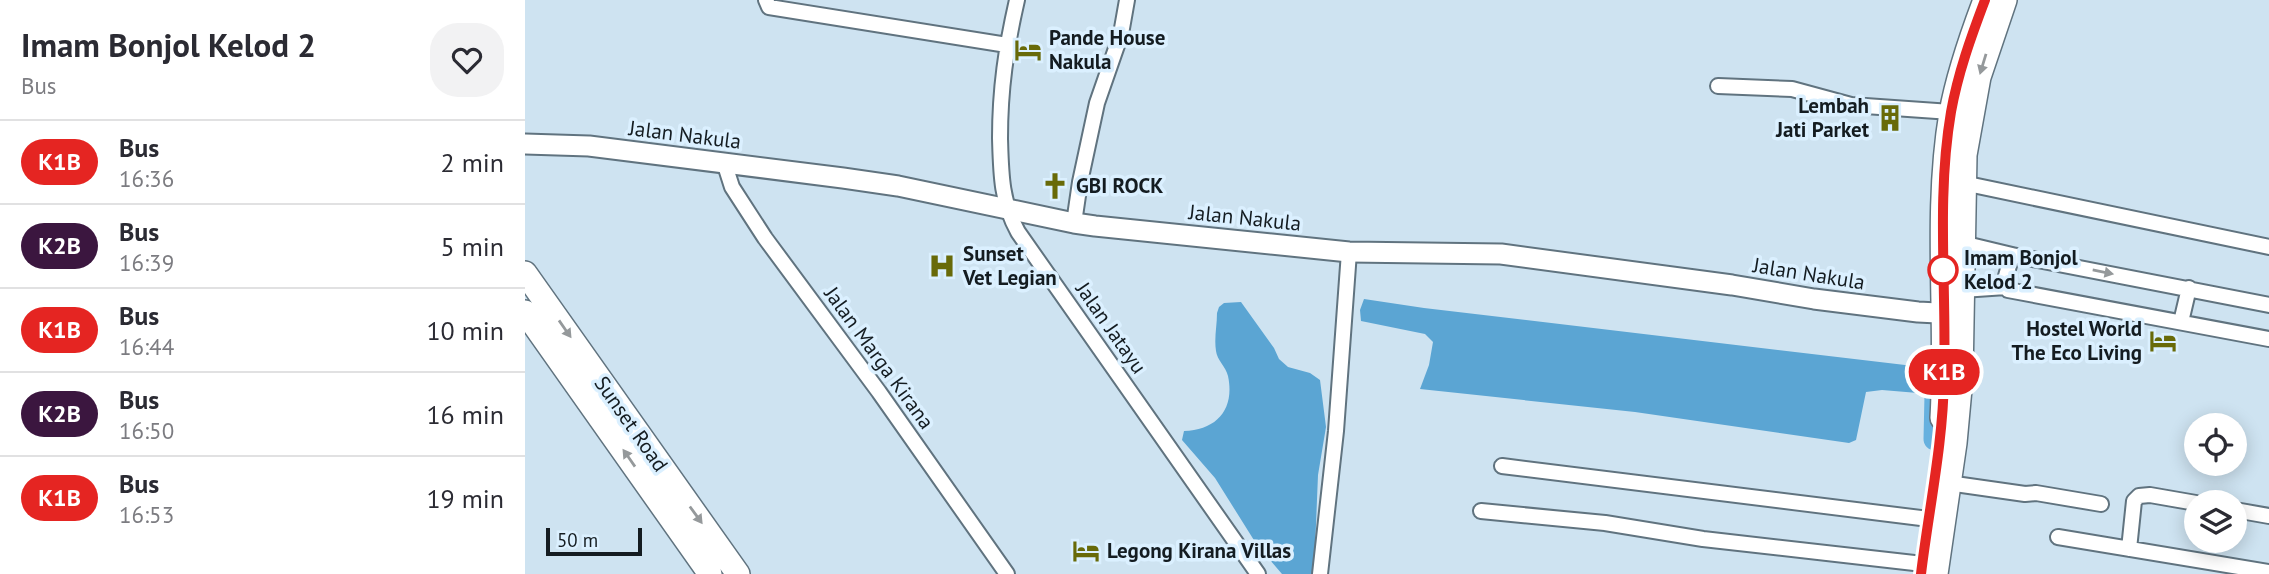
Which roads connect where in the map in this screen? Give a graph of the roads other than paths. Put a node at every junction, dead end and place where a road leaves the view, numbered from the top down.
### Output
1 (765, 0) edge
2 (1017, 0) edge
3 (1127, 0) edge
4 (1985, 0) edge
5 (2005, 0) edge
6 (1007, 45) junction
7 (1718, 86) dead end
8 (1951, 112) junction
9 (525, 144) edge
10 (724, 162) junction
11 (1963, 183) junction
12 (1006, 209) junction
13 (1074, 223) junction
14 (1962, 243) junction
15 (2269, 247) edge
16 (1349, 252) junction
17 (2012, 255) junction
18 (525, 273) edge
19 (2006, 287) junction
20 (2189, 288) junction
21 (1962, 290) junction
22 (2269, 305) edge
23 (525, 312) edge
24 (1953, 314) junction
25 (2181, 322) junction
26 (2269, 339) edge
27 (1501, 466) dead end
28 (1948, 483) junction
29 (2184, 501) edge
30 (2101, 504) dead end
31 (1481, 511) dead end
32 (2247, 512) edge
33 (2269, 516) edge
34 (1929, 519) junction
35 (2058, 537) dead end
36 (2129, 549) junction
37 (1924, 569) edge
38 (2269, 572) edge
39 (710, 574) edge
40 (738, 574) edge
41 (1007, 574) edge
42 (1258, 574) edge
43 (1320, 574) edge

1 - 6 street
2 - 6 street, Jalan Jatayu
3 - 13 street
4 - 8 highway
5 -> 11 highway
6 - 12 street, Jalan Jatayu
7 - 8 street
8 - 24 highway
9 - 10 main road, Jalan Nakula
10 - 12 main road, Jalan Nakula
10 - 41 street, Jalan Marga Kirana
11 - 14 highway
11 - 15 street
12 - 13 main road, Jalan Nakula
12 - 42 street, Jalan Jatayu
13 - 16 main road, Jalan Nakula
14 - 17 street
14 - 21 highway
16 - 24 main road, Jalan Nakula
16 - 43 street
17 - 19 street
17 -> 20 street
18 -> 40 highway, Sunset Road
19 - 21 street
19 - 25 street
20 - 22 street
20 - 25 street
21 - 24 highway
39 -> 23 highway, Sunset Road
24 - 28 highway
24 - 34 highway
25 - 26 street
27 - 34 street
28 - 30 street
28 - 37 highway
29 - 36 street
31 - 37 street
32 - 33 street
34 - 37 highway
35 - 36 street
36 - 38 street

